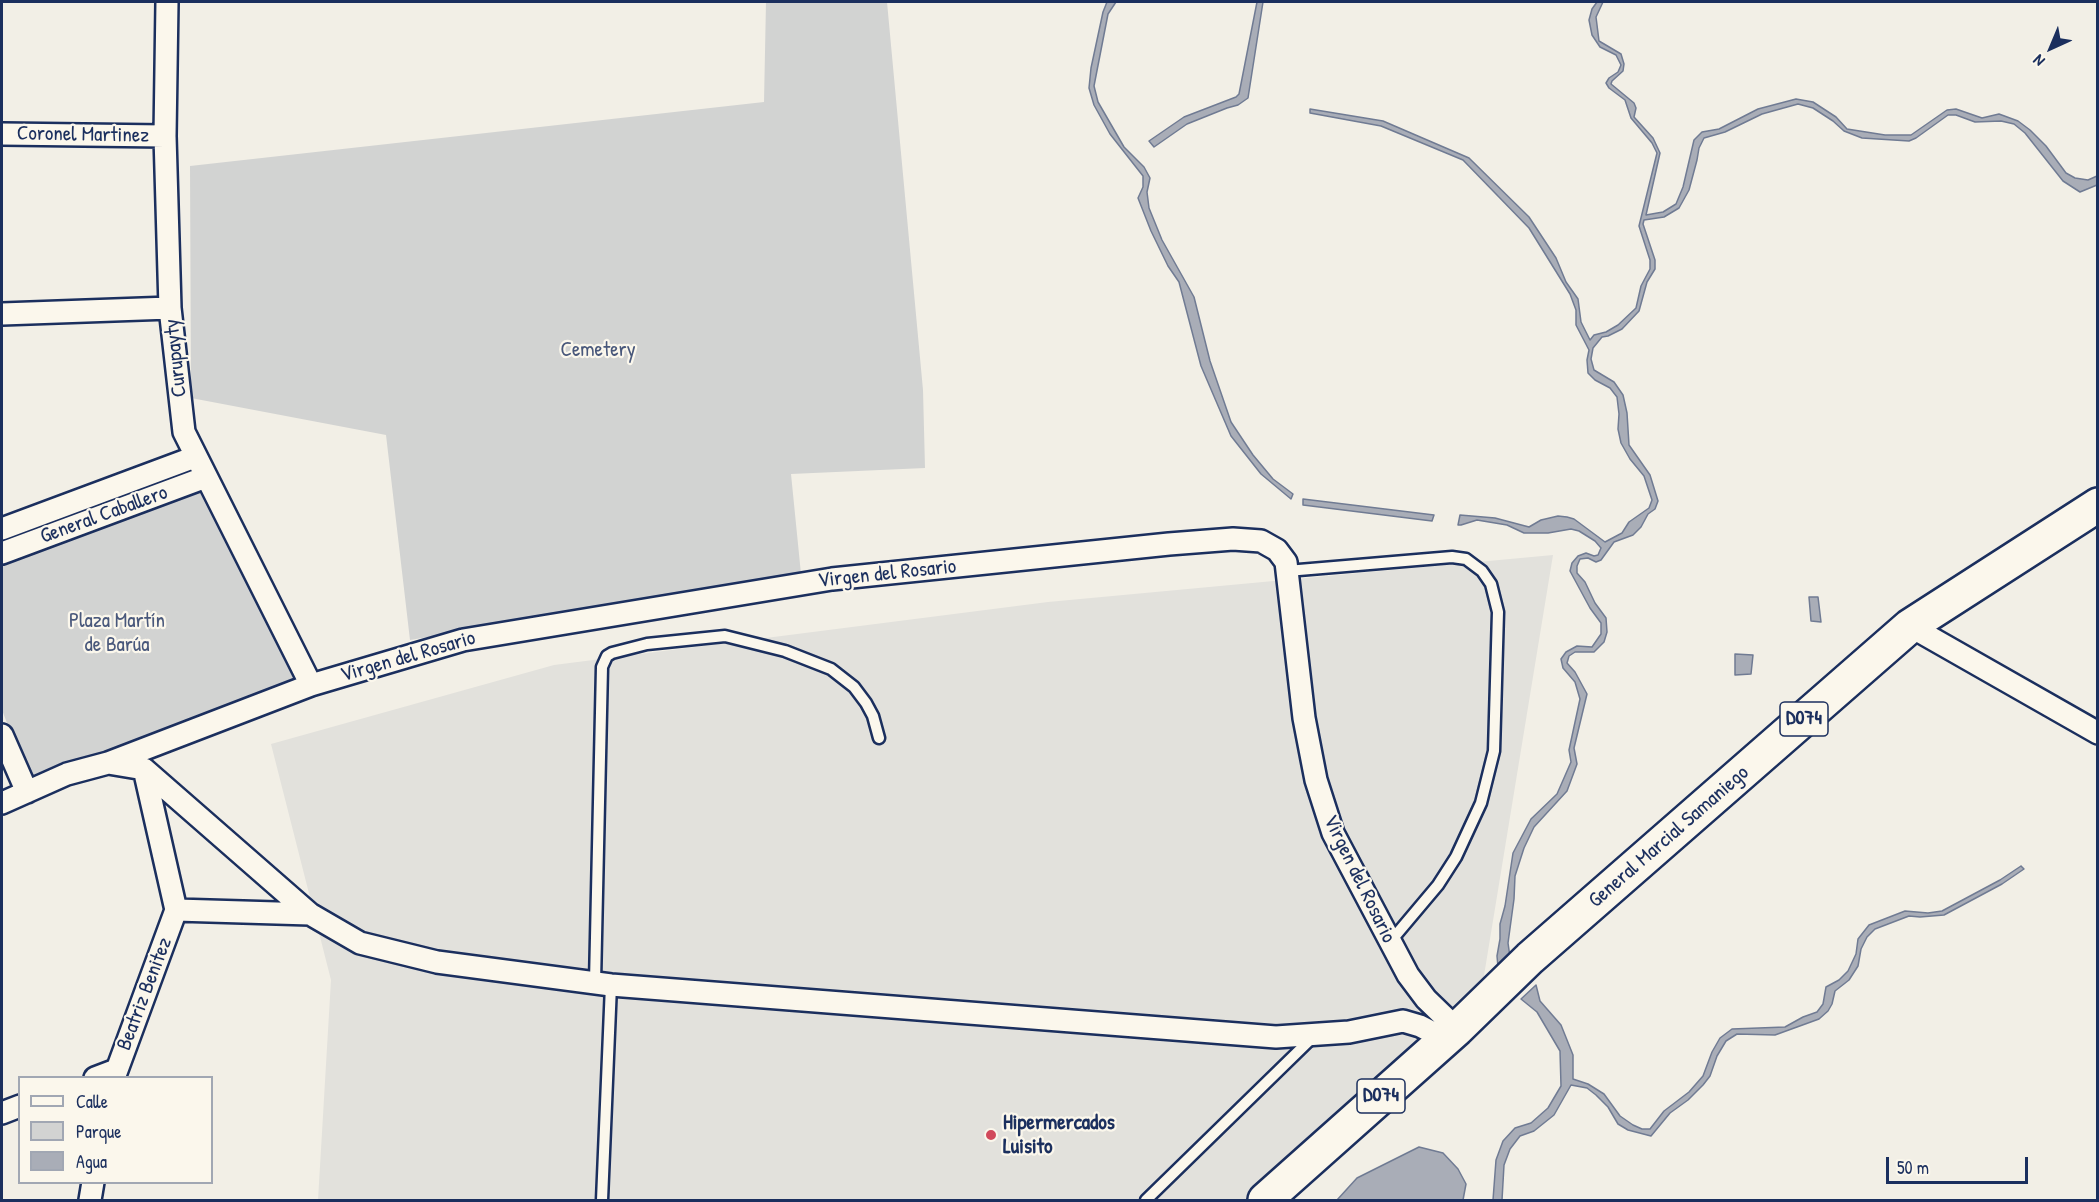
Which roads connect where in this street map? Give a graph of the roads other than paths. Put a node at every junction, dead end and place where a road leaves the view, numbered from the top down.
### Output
1 (167, 2) edge
2 (2, 134) edge
3 (165, 136) junction
4 (170, 308) junction
5 (2, 314) edge
6 (195, 457) junction
7 (206, 477) junction
8 (2097, 505) edge
9 (2, 529) edge
10 (2, 553) edge
11 (1287, 571) junction
12 (1910, 626) junction
13 (311, 685) junction
14 (2097, 733) edge
15 (2, 735) edge
16 (879, 738) dead end
17 (108, 763) junction
18 (2, 769) edge
19 (144, 769) junction
20 (14, 797) edge
21 (176, 910) junction
22 (310, 914) junction
23 (1390, 943) junction
24 (603, 984) junction
25 (1451, 1034) junction
26 (1315, 1035) junction
27 (115, 1074) edge
28 (18, 1107) edge
29 (2, 1113) edge
30 (93, 1184) edge
31 (90, 1200) edge
32 (602, 1200) edge
33 (1146, 1200) edge
34 (1265, 1200) edge

1 - 3 street, Curupayty
2 - 3 street, Coronel Martinez
3 - 4 street, Curupayty
4 - 5 street
4 - 6 street, Curupayty
6 - 7 street, Curupayty
6 - 9 street, General Caballero
7 - 10 street, General Caballero
7 - 13 street, Curupayty
8 - 12 main road, General Marcial Samaniego / D074
11 - 13 street, Virgen del Rosario
11 - 23 street, Virgen del Rosario
11 - 23 lane
12 - 14 street
12 - 25 main road, General Marcial Samaniego / D074
13 - 17 street, Virgen del Rosario
15 - 20 street
16 - 24 lane
17 - 19 street
17 - 20 street, Virgen del Rosario
18 - 20 street
19 - 21 street
19 - 22 street
21 - 22 street
21 - 27 street, Beatriz Benitez
22 - 24 street
23 - 25 street, Virgen del Rosario
24 - 26 street
24 - 32 lane
25 - 26 street
25 - 34 main road, General Marcial Samaniego / D074
26 - 33 lane
28 - 29 street
30 - 31 street

